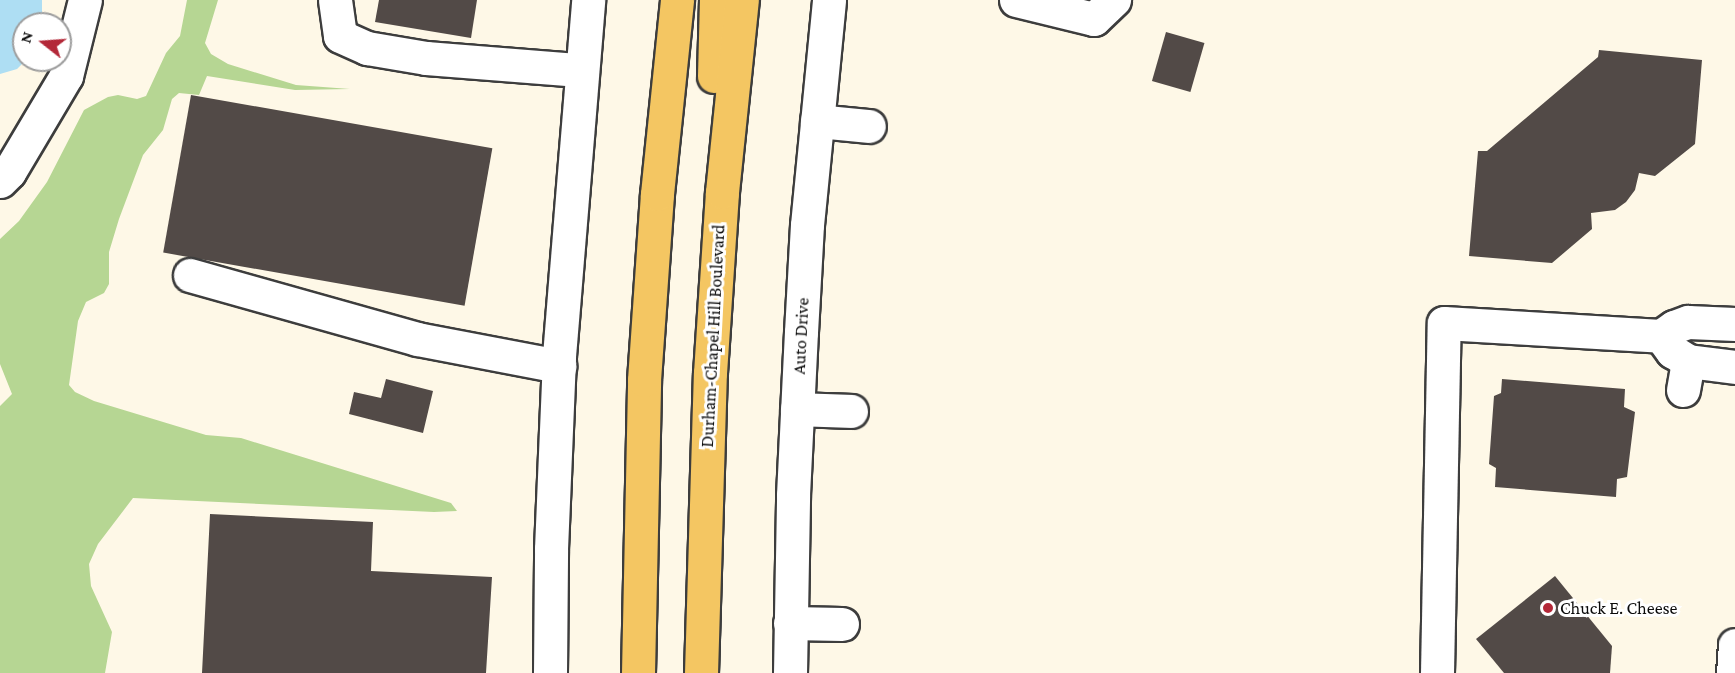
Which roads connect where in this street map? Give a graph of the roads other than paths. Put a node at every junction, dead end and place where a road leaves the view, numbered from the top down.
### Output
1 (85, 0) edge
2 (335, 0) edge
3 (588, 0) edge
4 (676, 0) edge
5 (716, 0) edge
6 (742, 0) edge
7 (829, 0) edge
8 (1016, 0) edge
9 (1114, 0) edge
10 (580, 70) junction
11 (817, 121) junction
12 (869, 126) dead end
13 (0, 182) edge
14 (722, 192) junction
15 (190, 275) dead end
16 (1735, 324) edge
17 (1662, 336) junction
18 (559, 366) junction
19 (1735, 367) edge
20 (797, 409) junction
21 (851, 411) dead end
22 (790, 622) junction
23 (842, 624) dead end
24 (1735, 645) edge
25 (550, 673) edge
26 (638, 673) edge
27 (701, 673) edge
28 (790, 673) edge
29 (1437, 673) edge
30 (1733, 673) edge

1 - 13 street
2 - 10 street
3 - 10 street
4 - 26 main road
5 - 14 main road
6 - 14 main road, Durham-Chapel Hill Boulevard
7 - 11 street, Auto Drive
8 - 9 street
10 - 18 street
11 - 12 street
11 - 20 street, Auto Drive
14 - 27 main road, Durham-Chapel Hill Boulevard
15 - 18 street
16 - 17 street
17 - 19 street
17 - 29 street
18 - 25 street
20 - 21 street
20 - 22 street, Auto Drive
22 - 23 street
22 - 28 street, Auto Drive
24 - 30 street

